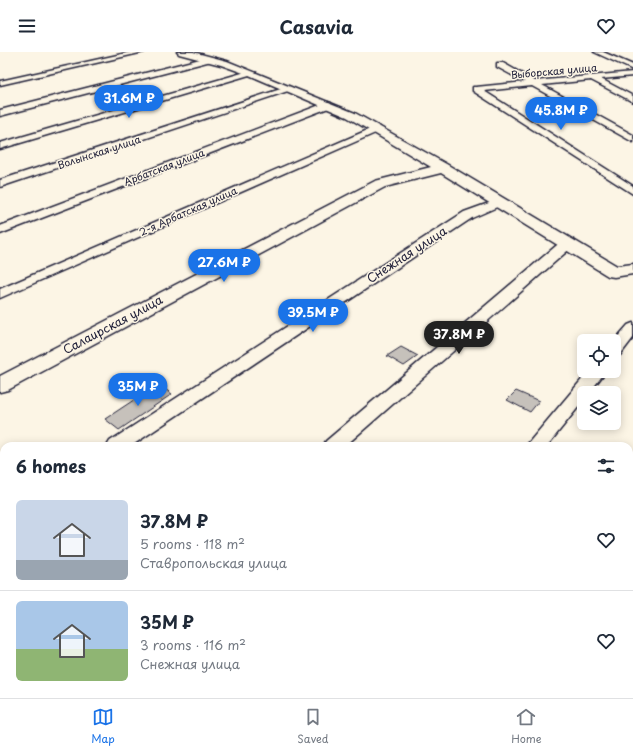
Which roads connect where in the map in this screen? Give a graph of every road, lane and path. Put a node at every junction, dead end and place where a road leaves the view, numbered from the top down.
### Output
1 (141, 52) edge
2 (182, 52) edge
3 (597, 52) edge
4 (208, 59) junction
5 (500, 65) dead end
6 (633, 68) edge
7 (252, 73) junction
8 (633, 74) edge
9 (591, 78) junction
10 (0, 83) edge
11 (535, 83) junction
12 (290, 89) junction
13 (633, 98) edge
14 (328, 105) junction
15 (0, 113) edge
16 (377, 129) junction
17 (633, 139) edge
18 (0, 146) edge
19 (443, 168) junction
20 (0, 184) edge
21 (633, 191) edge
22 (500, 202) junction
23 (0, 230) edge
24 (568, 244) junction
25 (633, 269) edge
26 (614, 272) junction
27 (633, 285) edge
28 (0, 294) edge
29 (633, 328) edge
30 (621, 343) edge
31 (592, 378) edge
32 (0, 385) edge
33 (123, 442) edge
34 (337, 442) edge
35 (539, 442) edge

1 - 10 street
2 - 4 main road
3 - 6 street
4 - 7 main road
4 - 15 street
5 - 11 street
7 - 12 main road
7 - 18 street
8 - 9 street, Выборская улица
9 - 11 street, Выборская улица
9 - 13 street
11 - 17 street
11 - 21 street, Выборская улица
12 - 14 main road
12 - 20 street, Волынская улица
14 - 16 main road
14 - 23 street, Арбатская улица
16 - 19 main road
16 - 28 street, 2-я Арбатская улица
19 - 22 main road
19 - 32 main road, Салаирская улица
22 - 24 main road
22 - 33 street, Снежная улица
24 - 26 main road
24 - 34 street
25 - 26 main road
26 - 27 main road
29 - 30 street
31 - 35 street

